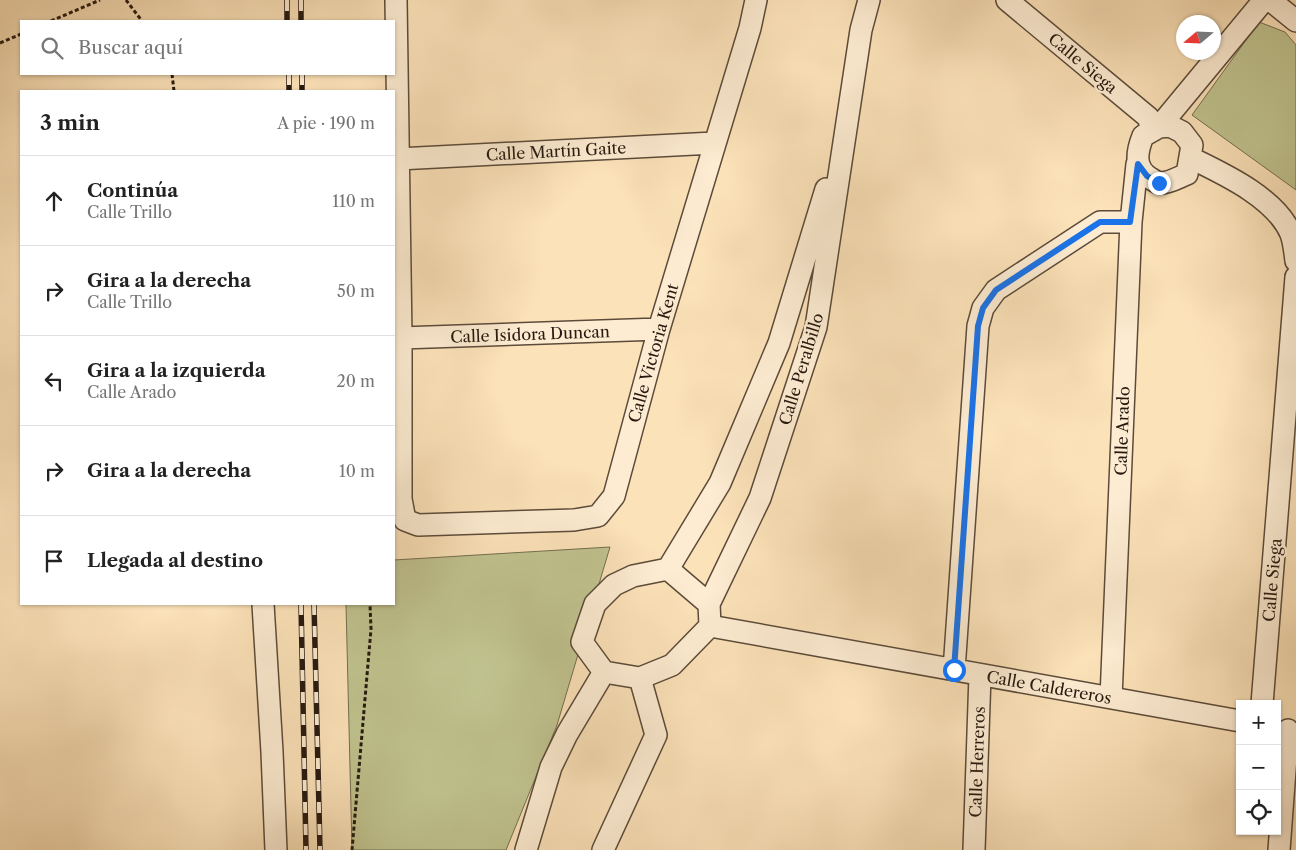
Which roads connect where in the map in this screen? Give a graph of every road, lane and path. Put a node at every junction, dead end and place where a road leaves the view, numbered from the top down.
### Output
1 (100, 0) edge
2 (126, 0) edge
3 (396, 0) edge
4 (756, 0) edge
5 (869, 0) edge
6 (1007, 0) edge
7 (1264, 0) edge
8 (1270, 0) edge
9 (53, 20) edge
10 (141, 20) edge
11 (1296, 21) edge
12 (20, 34) edge
13 (0, 43) edge
14 (172, 75) edge
15 (174, 90) edge
16 (847, 121) junction
17 (1155, 129) junction
18 (714, 143) junction
19 (1191, 158) junction
20 (398, 159) junction
21 (1138, 164) junction
22 (1130, 222) junction
23 (1296, 261) edge
24 (1296, 277) edge
25 (659, 329) junction
26 (401, 338) junction
27 (668, 569) junction
28 (709, 604) junction
29 (263, 605) edge
30 (370, 605) edge
31 (710, 626) junction
32 (954, 670) junction
33 (604, 672) junction
34 (980, 675) junction
35 (640, 678) junction
36 (1111, 698) junction
37 (1262, 700) edge
38 (1236, 720) edge
39 (1287, 729) edge
40 (276, 850) edge
41 (352, 850) edge
42 (526, 850) edge
43 (603, 850) edge
44 (974, 850) edge
45 (1279, 850) edge

1 - 9 path
2 - 10 path
3 - 20 street
4 - 18 street, Calle Victoria Kent
5 - 16 street, Calle Peralbillo
6 - 17 street, Calle Siega
7 - 17 street
8 - 11 street
12 - 13 path
14 - 15 path
16 - 27 street, Calle Peralbillo
16 - 28 street, Calle Peralbillo
17 - 19 street
17 - 21 street
18 - 20 street, Calle Martín Gaite
18 - 25 street, Calle Victoria Kent
19 - 21 street
19 - 23 street
20 - 26 street
21 - 22 street, Calle Arado
22 - 32 street
22 - 36 street, Calle Arado
24 - 37 street, Calle Siega
25 - 26 street, Calle Isidora Duncan
25 - 26 street, Calle Victoria Kent
27 - 28 street
27 - 33 street
28 - 31 street
29 - 40 street
30 - 41 path
31 - 32 street, Calle Caldereros
31 - 35 street
32 - 34 street, Calle Caldereros
33 - 35 street
33 - 42 street
34 - 36 street, Calle Caldereros
34 - 44 street, Calle Herreros
35 - 43 street
36 - 38 street, Calle Caldereros
39 - 45 street

